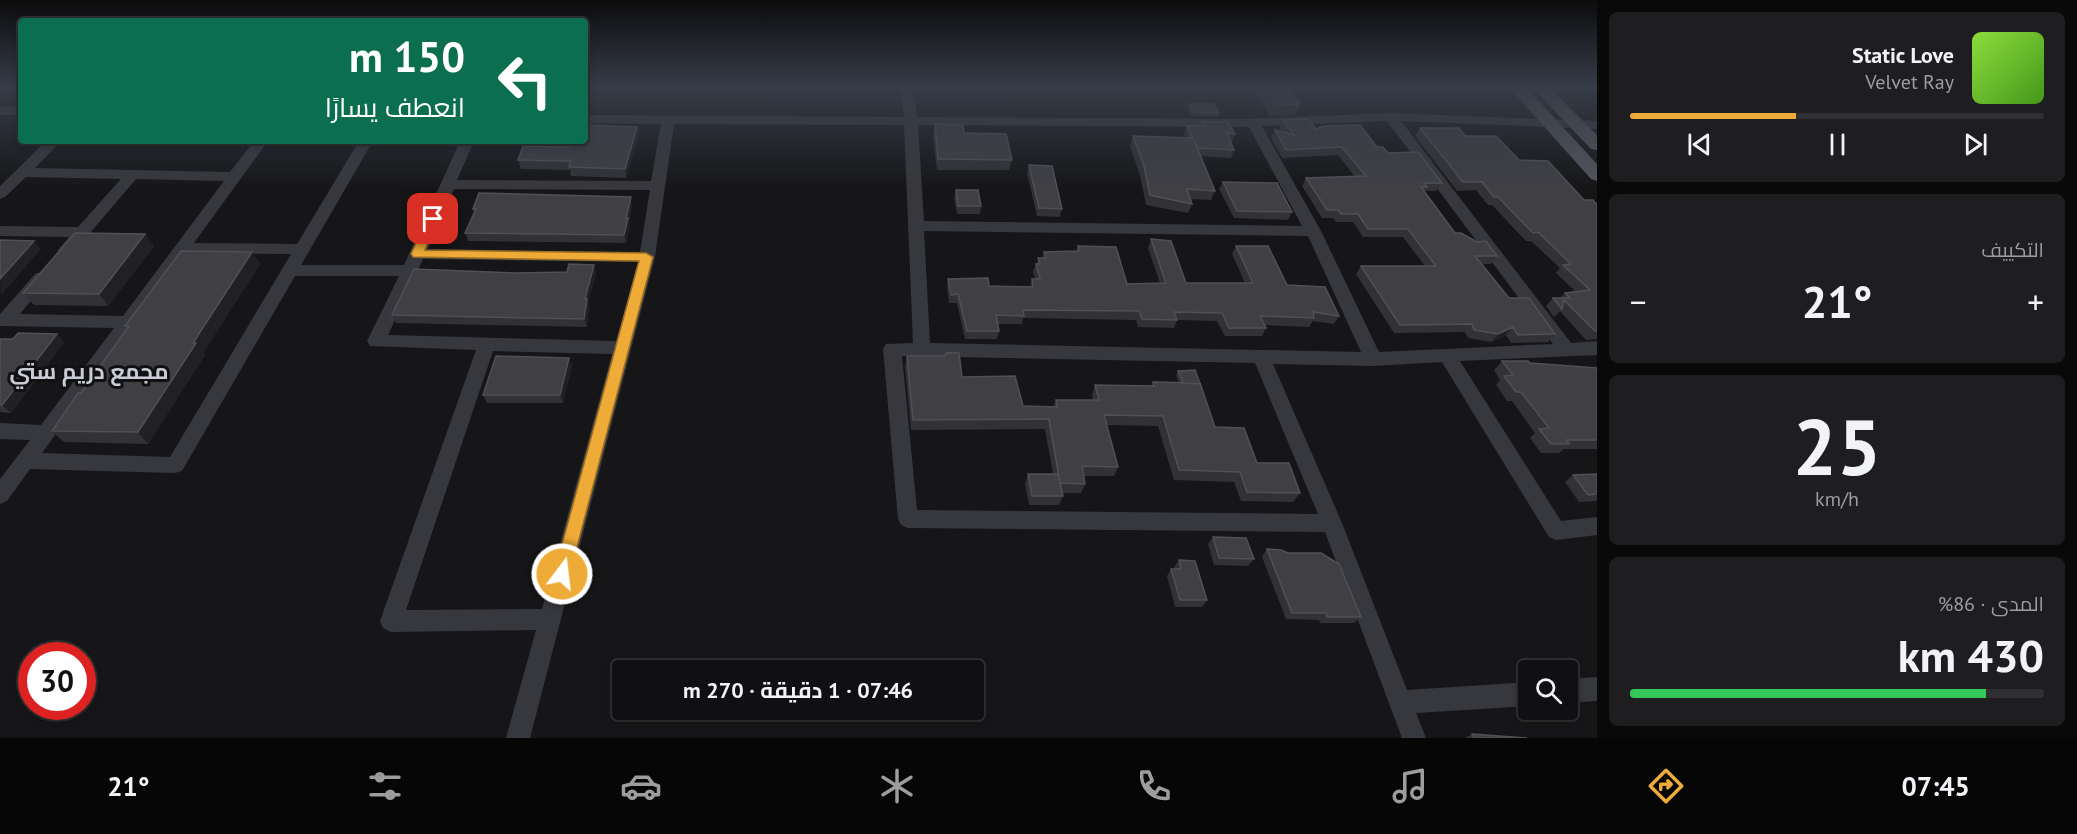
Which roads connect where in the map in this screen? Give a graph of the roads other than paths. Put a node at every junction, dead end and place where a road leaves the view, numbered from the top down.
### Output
1 (645, 120) edge
2 (1296, 120) edge
3 (1394, 120) edge
4 (1500, 120) edge
5 (1573, 120) edge
6 (668, 121) junction
7 (911, 121) junction
8 (1253, 122) junction
9 (1549, 122) junction
10 (1576, 124) junction
11 (1597, 125) edge
12 (51, 144) edge
13 (259, 144) edge
14 (364, 144) edge
15 (466, 144) edge
16 (1597, 145) edge
17 (22, 172) junction
18 (132, 174) junction
19 (1597, 176) edge
20 (234, 177) junction
21 (448, 184) junction
22 (658, 186) junction
23 (0, 194) edge
24 (915, 226) junction
25 (0, 231) edge
26 (1313, 231) junction
27 (82, 232) junction
28 (182, 248) junction
29 (304, 249) junction
30 (417, 254) junction
31 (646, 257) junction
32 (291, 270) junction
33 (410, 271) junction
34 (2, 320) edge
35 (127, 322) junction
36 (487, 344) junction
37 (623, 348) junction
38 (1597, 348) edge
39 (922, 350) junction
40 (1568, 351) junction
41 (1448, 357) junction
42 (1262, 358) junction
43 (1373, 359) junction
44 (0, 431) edge
45 (46, 433) junction
46 (25, 461) junction
47 (0, 495) edge
48 (1332, 523) junction
49 (1597, 526) edge
50 (550, 619) junction
51 (1597, 689) edge
52 (1578, 690) edge
53 (1518, 695) edge
54 (1400, 702) junction
55 (518, 738) edge
56 (1414, 738) edge

1 - 6 street
2 - 8 street
3 - 40 street
4 - 9 street
5 - 10 main road
6 - 7 street
6 - 22 street
7 - 8 street
7 - 24 street
8 - 26 street
9 - 10 street
9 - 19 main road
10 - 11 street
10 - 16 main road
12 - 17 street
13 - 20 street
14 - 29 street
15 - 21 street
17 - 18 street
17 - 23 street
18 - 20 street
18 - 27 street
20 - 28 street
21 - 22 street
21 - 30 street
22 - 31 street
24 - 26 street
24 - 39 street
25 - 27 street
26 - 43 street
27 - 34 street
28 - 29 street
28 - 35 street
29 - 32 street
30 - 31 street
30 - 33 street
31 - 37 street
32 - 33 street
32 - 46 street
33 - 36 street
34 - 35 street
35 - 45 street
36 - 37 street
36 - 50 street
37 - 50 street
38 - 40 street
39 - 42 street
39 - 48 street
40 - 41 street
41 - 43 street
41 - 49 street
42 - 43 street
42 - 48 street
44 - 45 street
45 - 46 street
46 - 47 street
48 - 54 street
50 - 55 street
51 - 52 street
53 - 54 street
54 - 56 street

